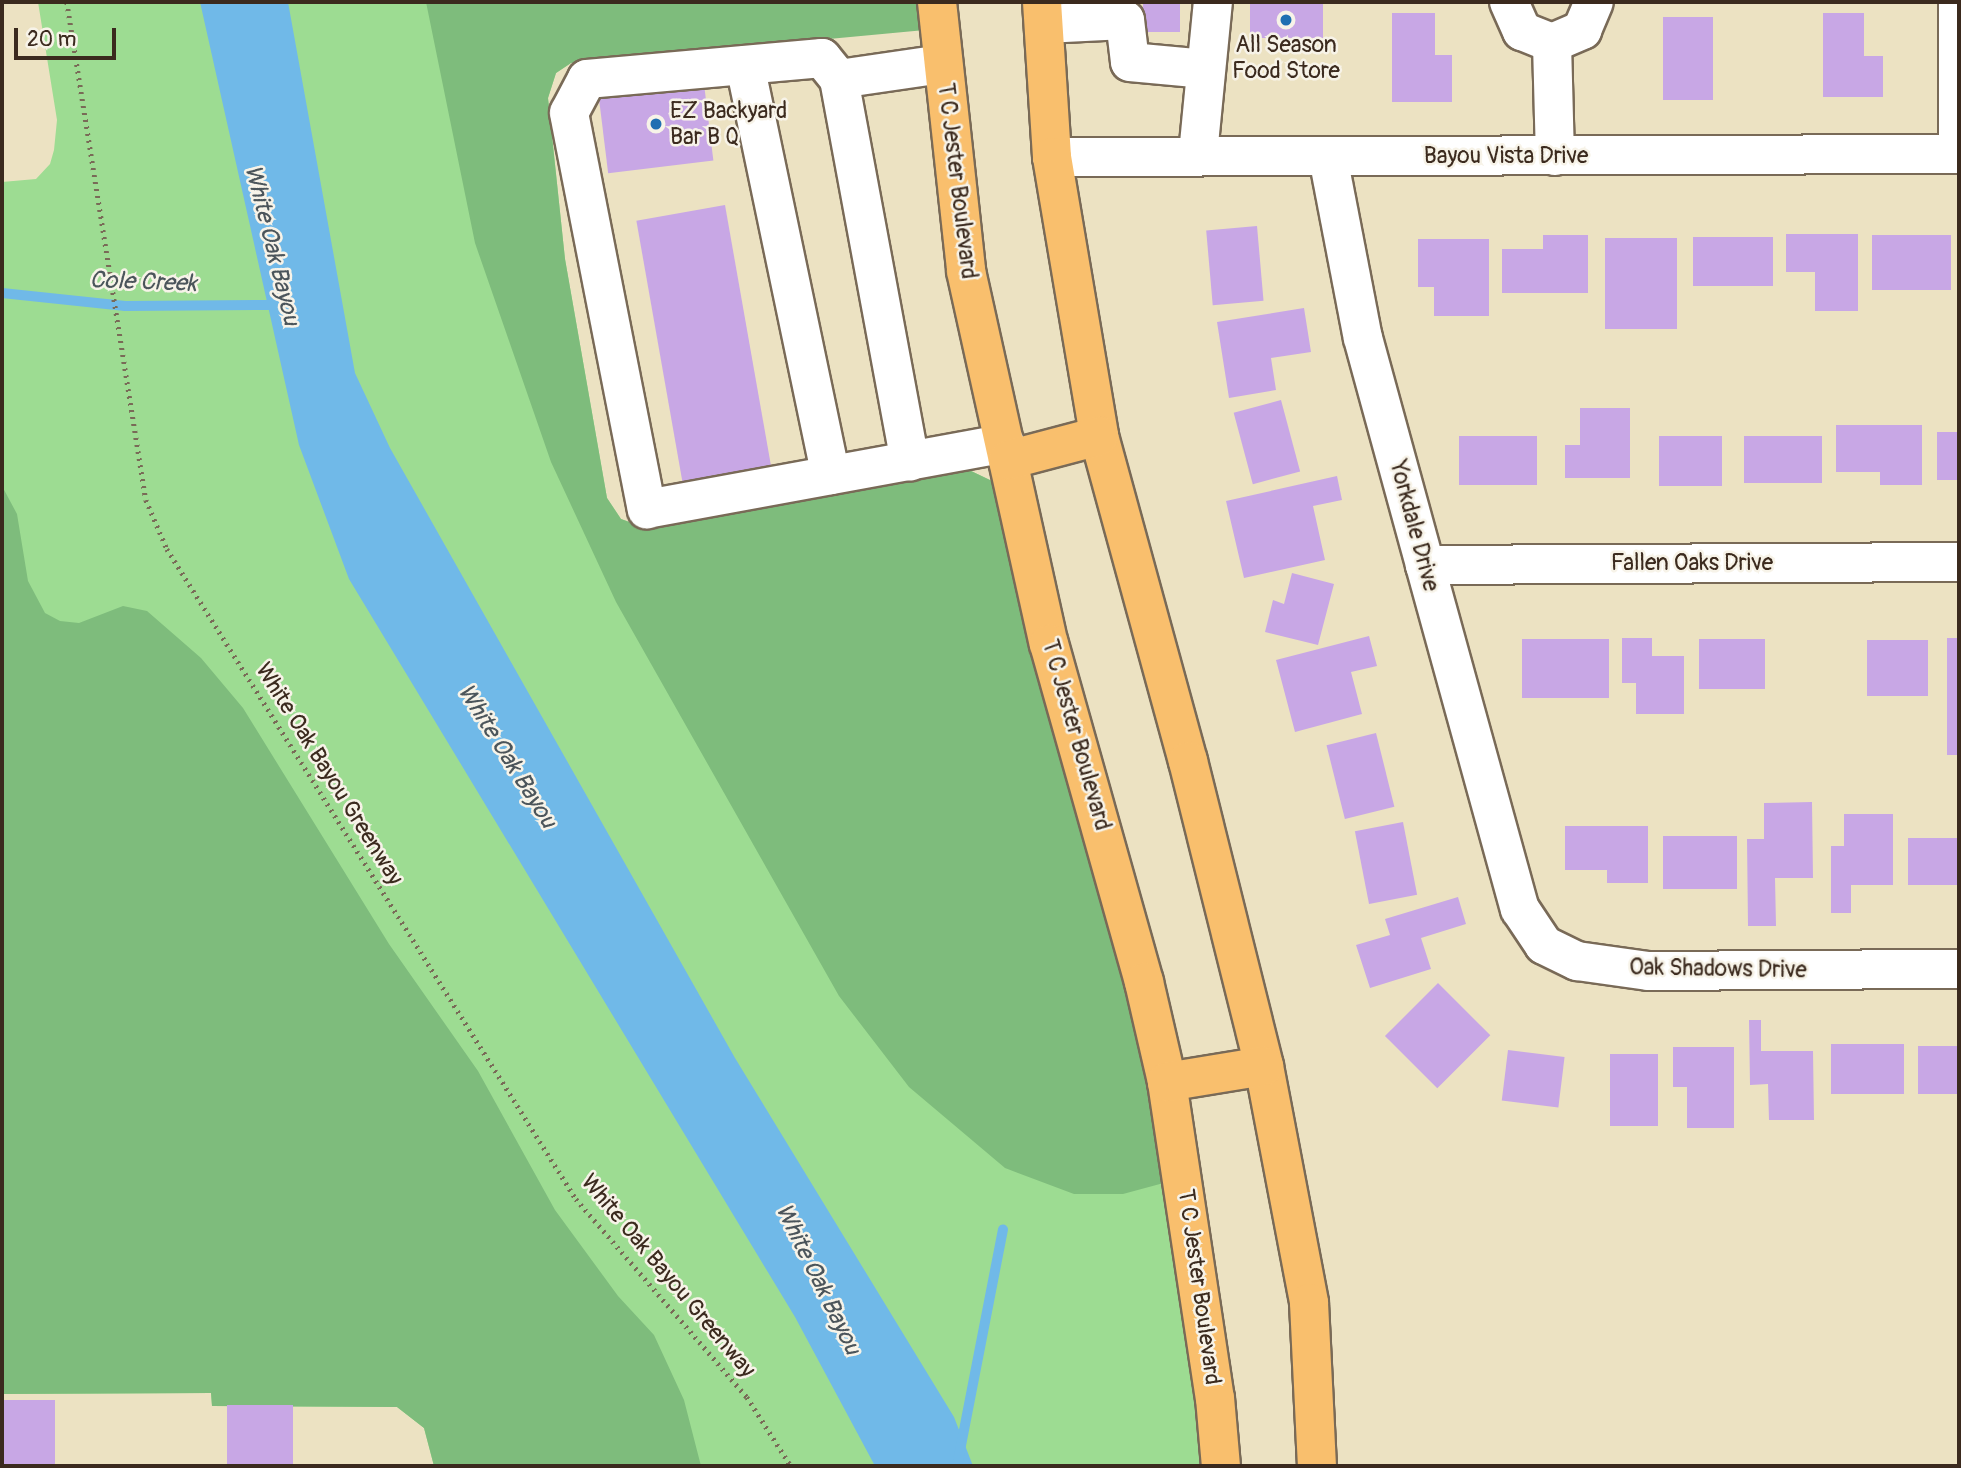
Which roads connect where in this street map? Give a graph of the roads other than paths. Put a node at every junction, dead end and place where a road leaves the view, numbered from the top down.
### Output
1 (937, 2) edge
2 (1213, 2) edge
3 (1509, 2) edge
4 (1594, 2) edge
5 (1958, 2) edge
6 (1125, 11) edge
7 (1043, 13) edge
8 (1552, 43) junction
9 (942, 64) junction
10 (745, 65) junction
11 (1206, 69) junction
12 (839, 79) junction
13 (1959, 154) edge
14 (1198, 155) junction
15 (1555, 156) junction
16 (1052, 157) junction
17 (1328, 157) junction
18 (1099, 436) junction
19 (1007, 452) junction
20 (910, 461) junction
21 (831, 475) junction
22 (1959, 562) edge
23 (1425, 565) junction
24 (1515, 891) joint
25 (1959, 970) edge
26 (1264, 1066) junction
27 (1167, 1082) junction
28 (1221, 1466) edge
29 (1317, 1466) edge

1 - 9 main road, T C Jester Boulevard
2 - 11 street
3 - 8 street
4 - 8 street
5 - 13 street
6 - 7 street
6 - 11 street
7 - 16 main road
8 - 15 street
9 - 12 street
9 - 19 main road, T C Jester Boulevard
10 - 12 street
10 - 21 street
10 - 21 street
11 - 14 street
12 - 20 street
13 - 15 street, Bayou Vista Drive
14 - 16 street, Bayou Vista Drive
14 - 17 street, Bayou Vista Drive
15 - 17 street, Bayou Vista Drive
16 - 18 main road
17 - 23 street, Yorkdale Drive
18 - 19 main road
18 - 26 main road
19 - 20 street
19 - 27 main road, T C Jester Boulevard
20 - 21 street
22 - 23 street, Fallen Oaks Drive
23 - 24 street, Yorkdale Drive
24 - 25 street, Oak Shadows Drive
26 - 27 main road
26 - 29 main road
27 - 28 main road, T C Jester Boulevard

